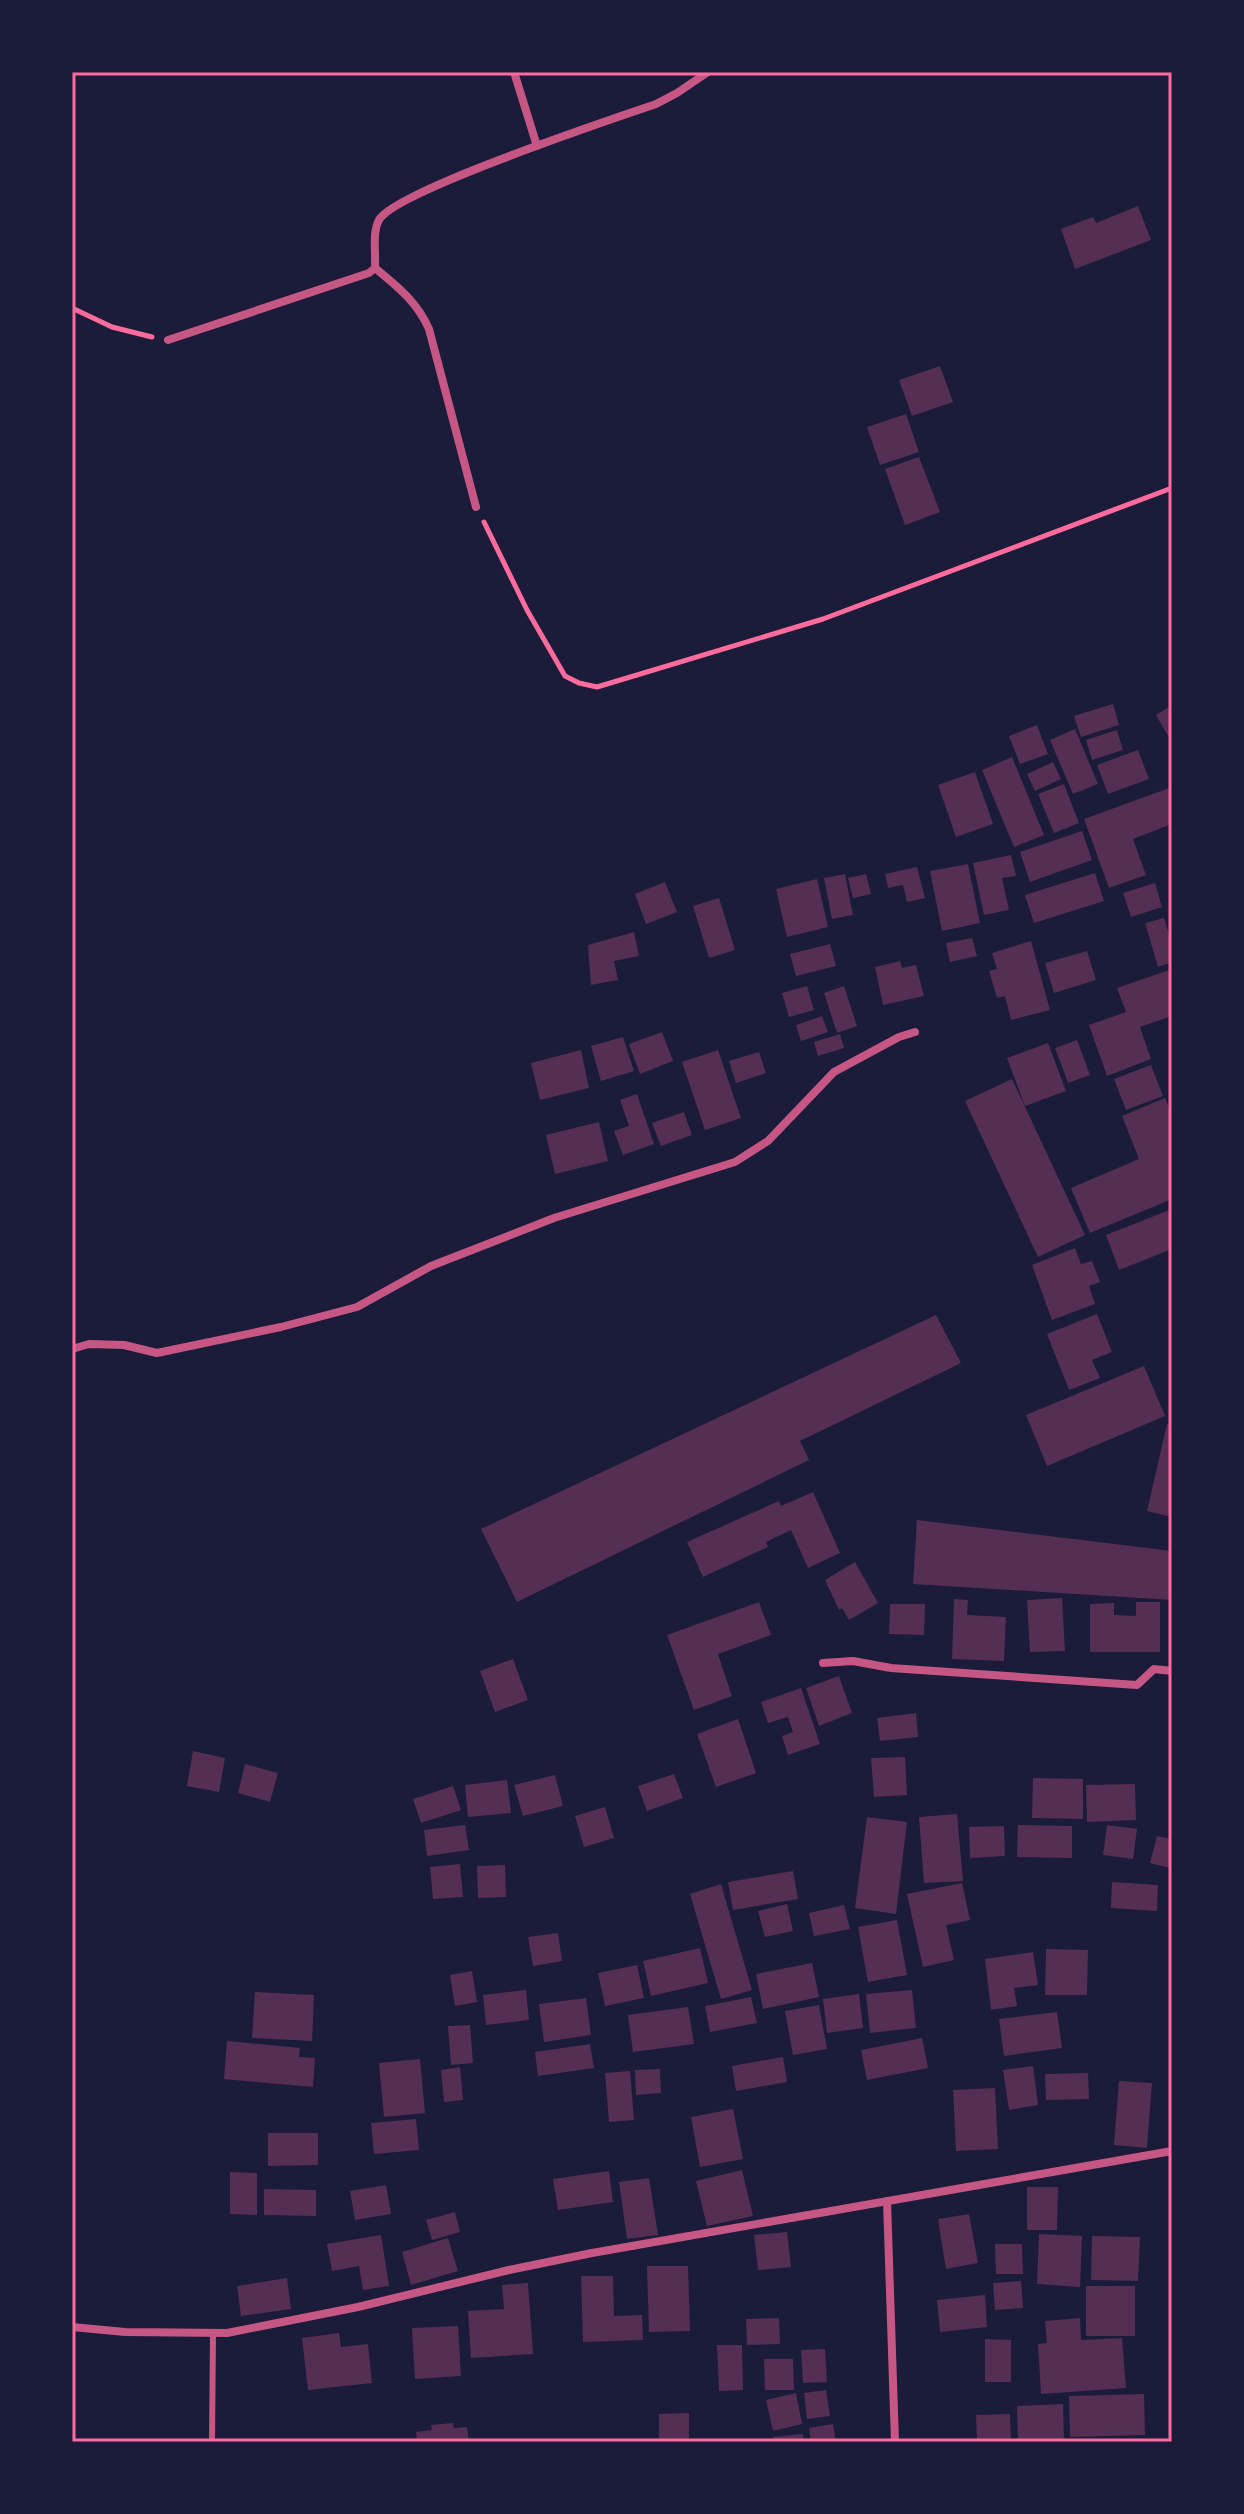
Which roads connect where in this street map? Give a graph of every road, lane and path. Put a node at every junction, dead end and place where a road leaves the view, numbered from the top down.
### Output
1 (514, 72) edge
2 (708, 72) edge
3 (537, 146) junction
4 (375, 268) junction
5 (72, 308) edge
6 (168, 340) joint
7 (1172, 488) edge
8 (476, 507) joint
9 (915, 1032) dead end
10 (72, 1349) edge
11 (823, 1663) dead end
12 (1172, 1671) edge
13 (1172, 2151) edge
14 (887, 2201) junction
15 (72, 2327) edge
16 (213, 2333) junction
17 (212, 2442) edge
18 (895, 2442) edge

1 - 3 street
2 - 3 street
3 - 4 street
4 - 6 street
4 - 8 street
5 - 6 path
7 - 8 path
9 - 10 street
11 - 12 street
13 - 14 street
14 - 16 street
14 - 18 street
15 - 16 street
16 - 17 lane

